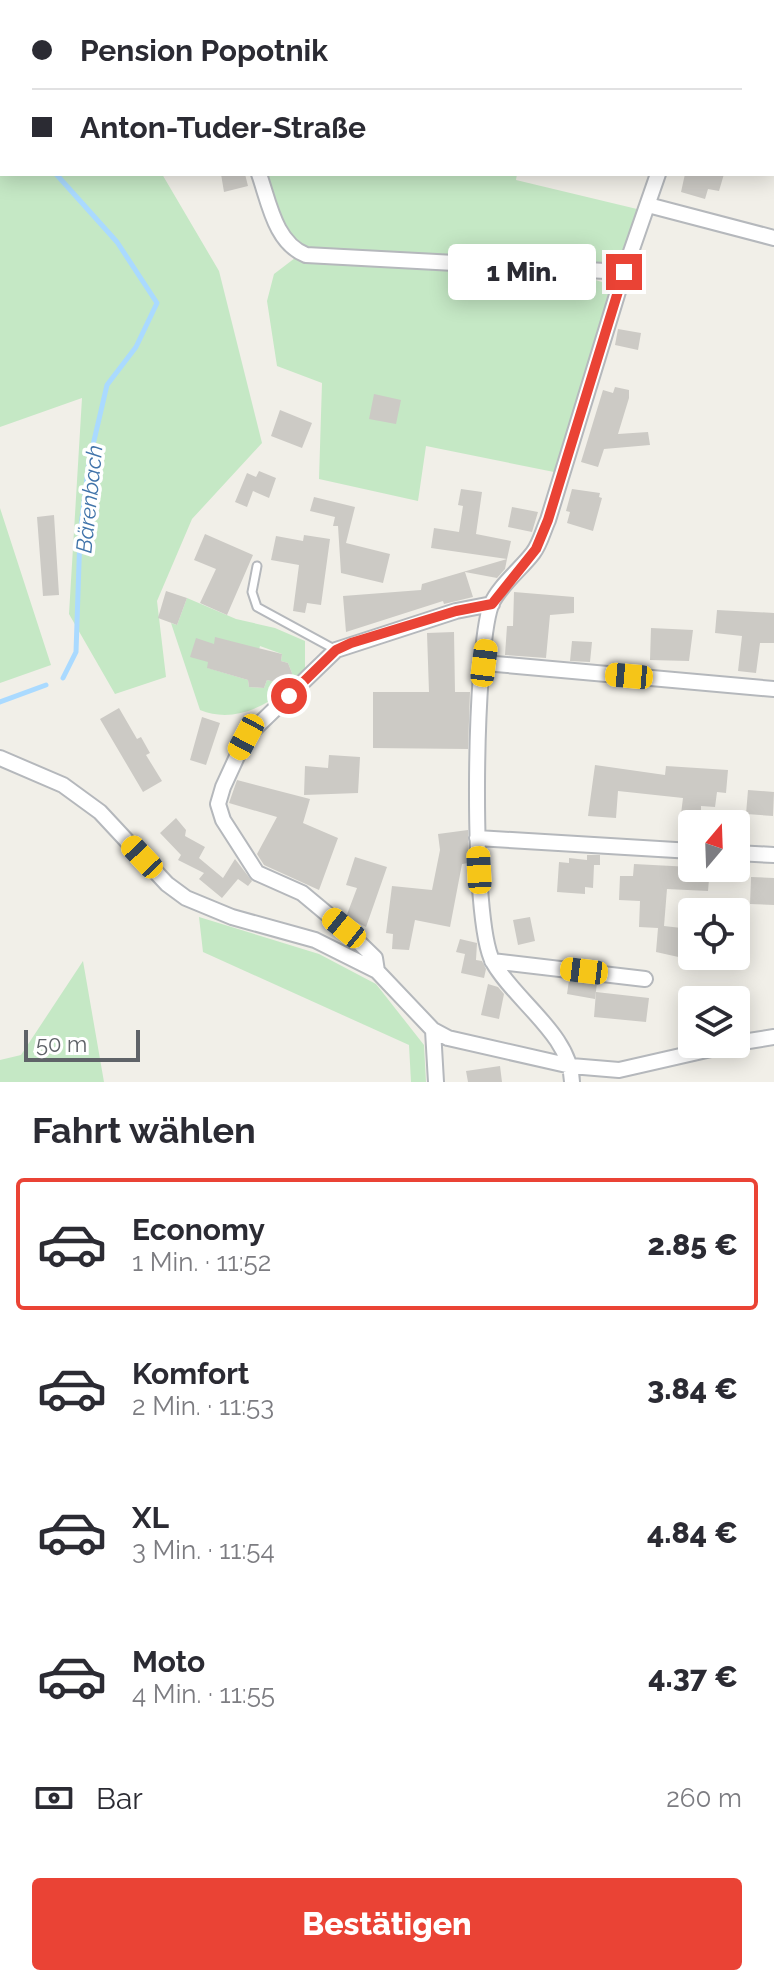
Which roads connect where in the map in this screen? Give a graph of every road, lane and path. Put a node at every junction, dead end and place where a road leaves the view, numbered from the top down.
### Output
1 (260, 176) edge
2 (657, 176) edge
3 (648, 205) junction
4 (774, 238) edge
5 (624, 272) junction
6 (257, 566) dead end
7 (492, 604) junction
8 (336, 650) junction
9 (484, 663) junction
10 (774, 689) edge
11 (0, 758) edge
12 (477, 838) junction
13 (678, 850) edge
14 (750, 854) edge
15 (774, 855) edge
16 (492, 961) junction
17 (377, 971) junction
18 (645, 979) dead end
19 (433, 1030) junction
20 (774, 1037) edge
21 (750, 1041) edge
22 (679, 1058) edge
23 (571, 1066) junction
24 (436, 1082) edge
25 (572, 1082) edge

1 - 5 street
2 - 3 street
3 - 4 street
3 - 5 street
5 - 7 street
6 - 8 lane
7 - 8 street
7 - 9 street
8 - 17 street
9 - 10 street
9 - 12 street
11 - 17 street
12 - 13 street
12 - 16 street
14 - 15 street
16 - 18 street
16 - 23 street
17 - 19 street
19 - 23 street
19 - 24 street
20 - 21 street
22 - 23 street
23 - 25 street

